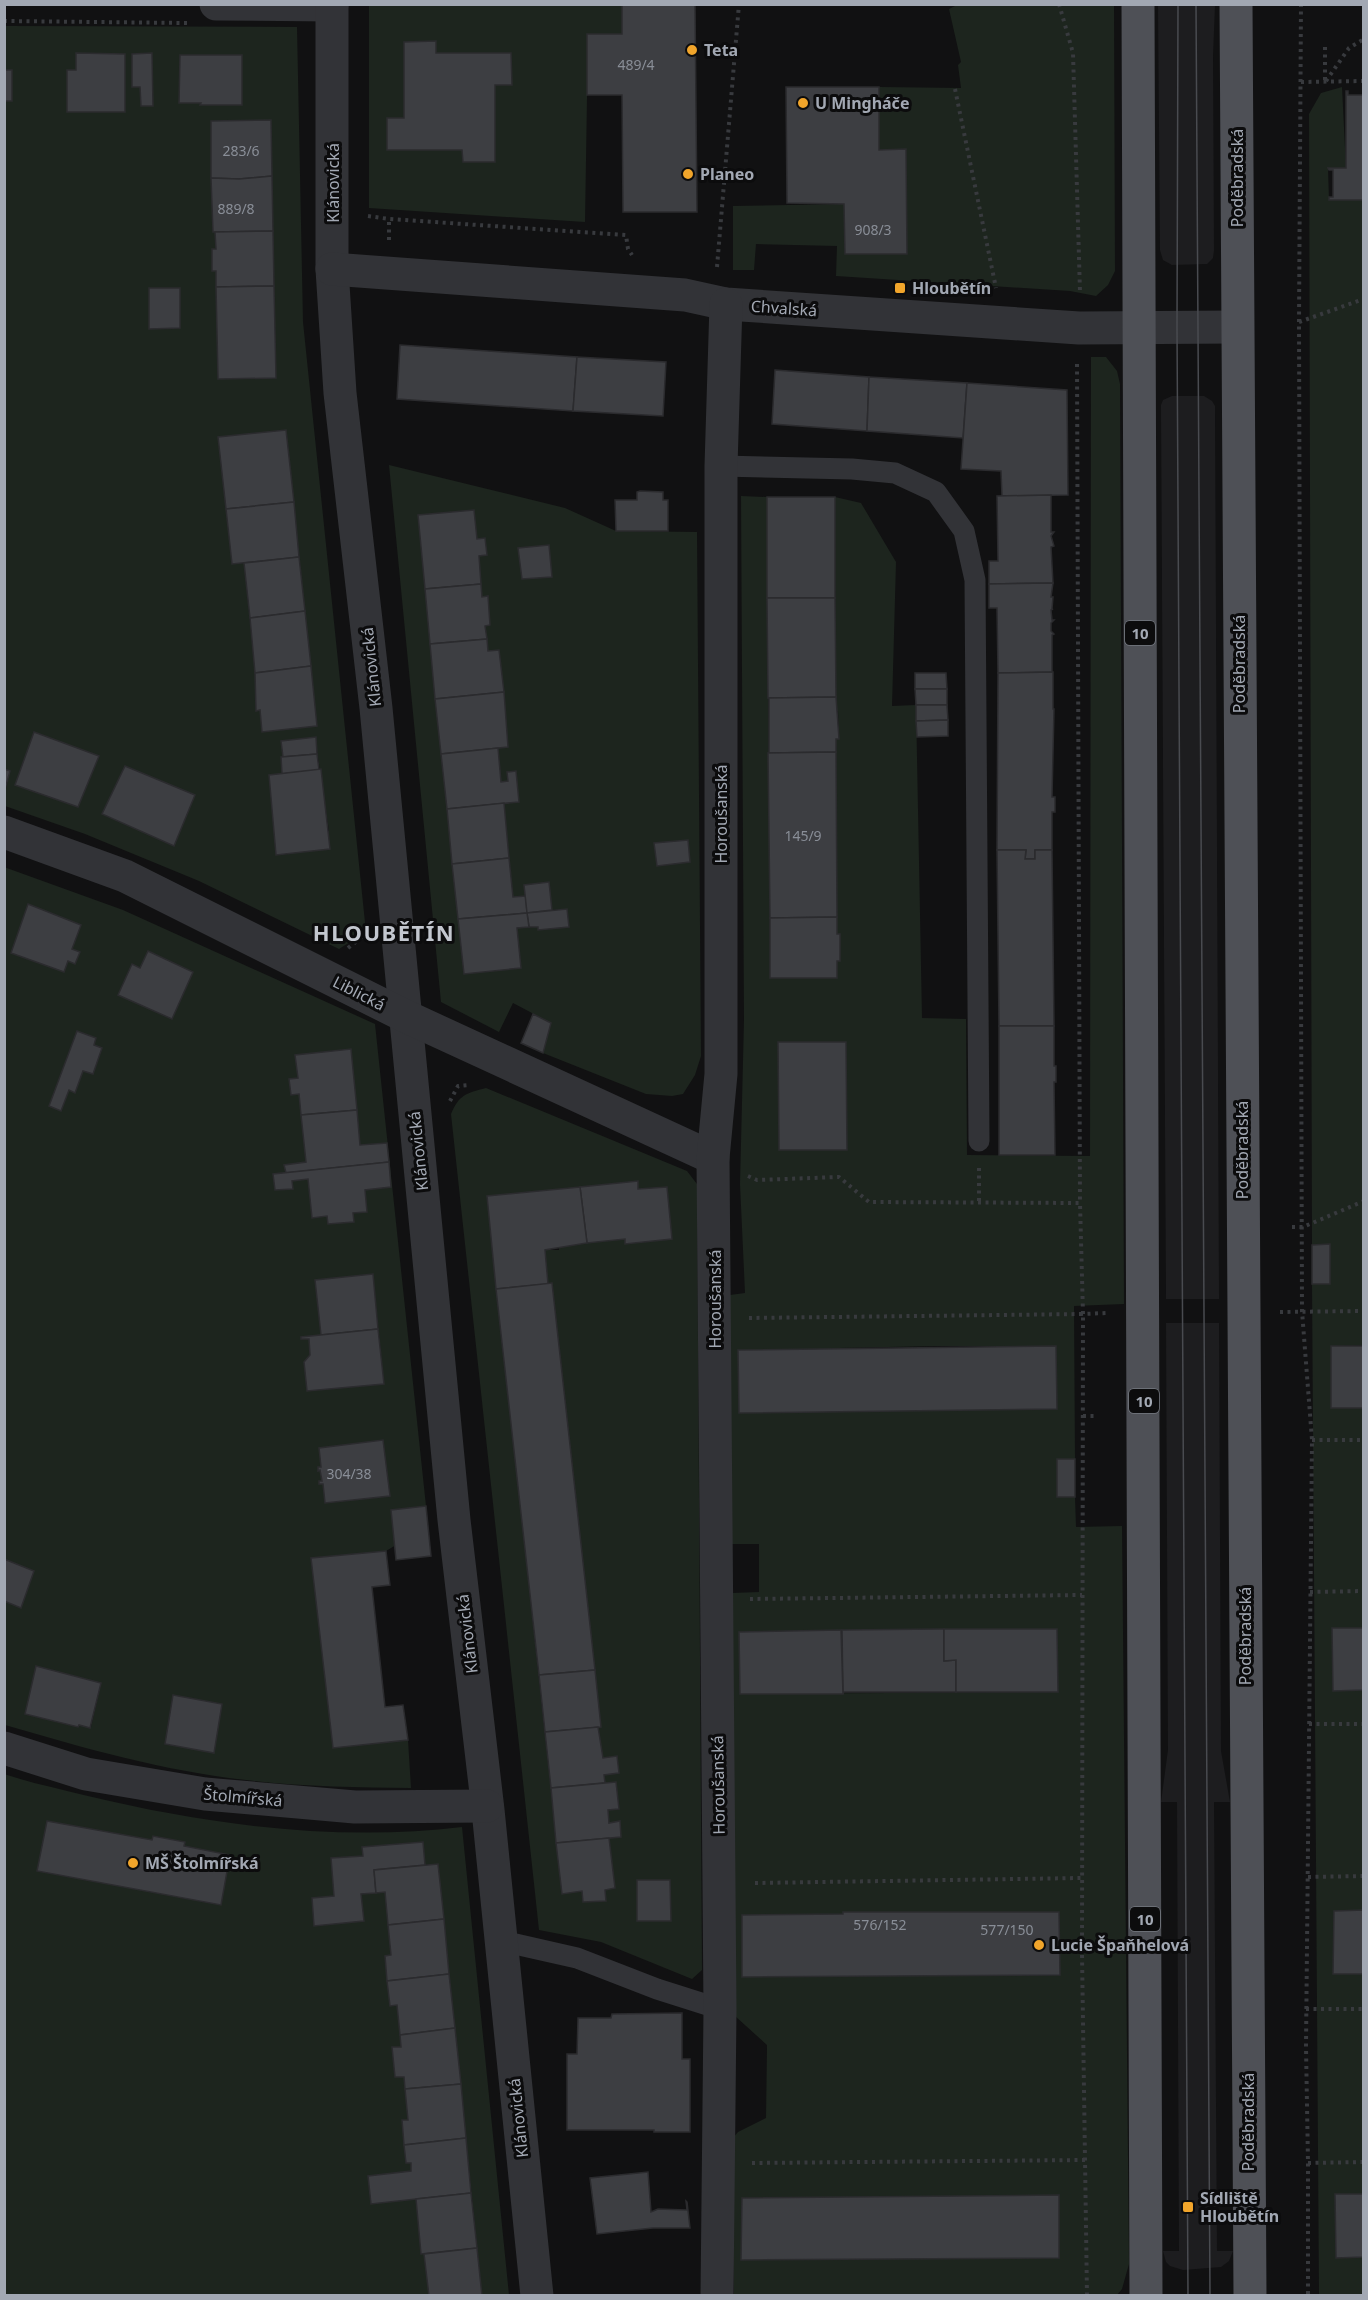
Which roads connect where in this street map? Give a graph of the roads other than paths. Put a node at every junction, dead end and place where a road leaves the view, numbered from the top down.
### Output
1 (1138, 4) edge
2 (1236, 4) edge
3 (332, 5) edge
4 (206, 14) edge
5 (332, 269) junction
6 (720, 302) junction
7 (1238, 327) junction
8 (1139, 329) junction
9 (721, 466) junction
10 (4, 832) edge
11 (405, 1016) junction
12 (978, 1141) dead end
13 (714, 1158) junction
14 (4, 1748) edge
15 (487, 1806) junction
16 (501, 1941) junction
17 (720, 2009) junction
18 (537, 2295) edge
19 (717, 2295) edge
20 (1146, 2295) edge
21 (1250, 2295) edge

1 - 8 main road, 10
2 - 7 main road, Poděbradská
3 - 4 street
3 - 5 street, Klánovická
5 - 6 street, Chvalská
5 - 11 street, Klánovická
6 - 8 street, Chvalská
6 - 9 street, Horoušanská
7 - 8 street, Chvalská
7 - 21 main road, Poděbradská
8 - 20 main road, 10
9 - 12 lane
9 - 13 street, Horoušanská
10 - 11 street, Liblická
11 - 13 street, Liblická
11 - 15 street, Klánovická
13 - 17 street, Horoušanská
14 - 15 street, Štolmířská
15 - 16 street, Klánovická
16 - 17 lane
16 - 18 street, Klánovická
17 - 19 street, Horoušanská

